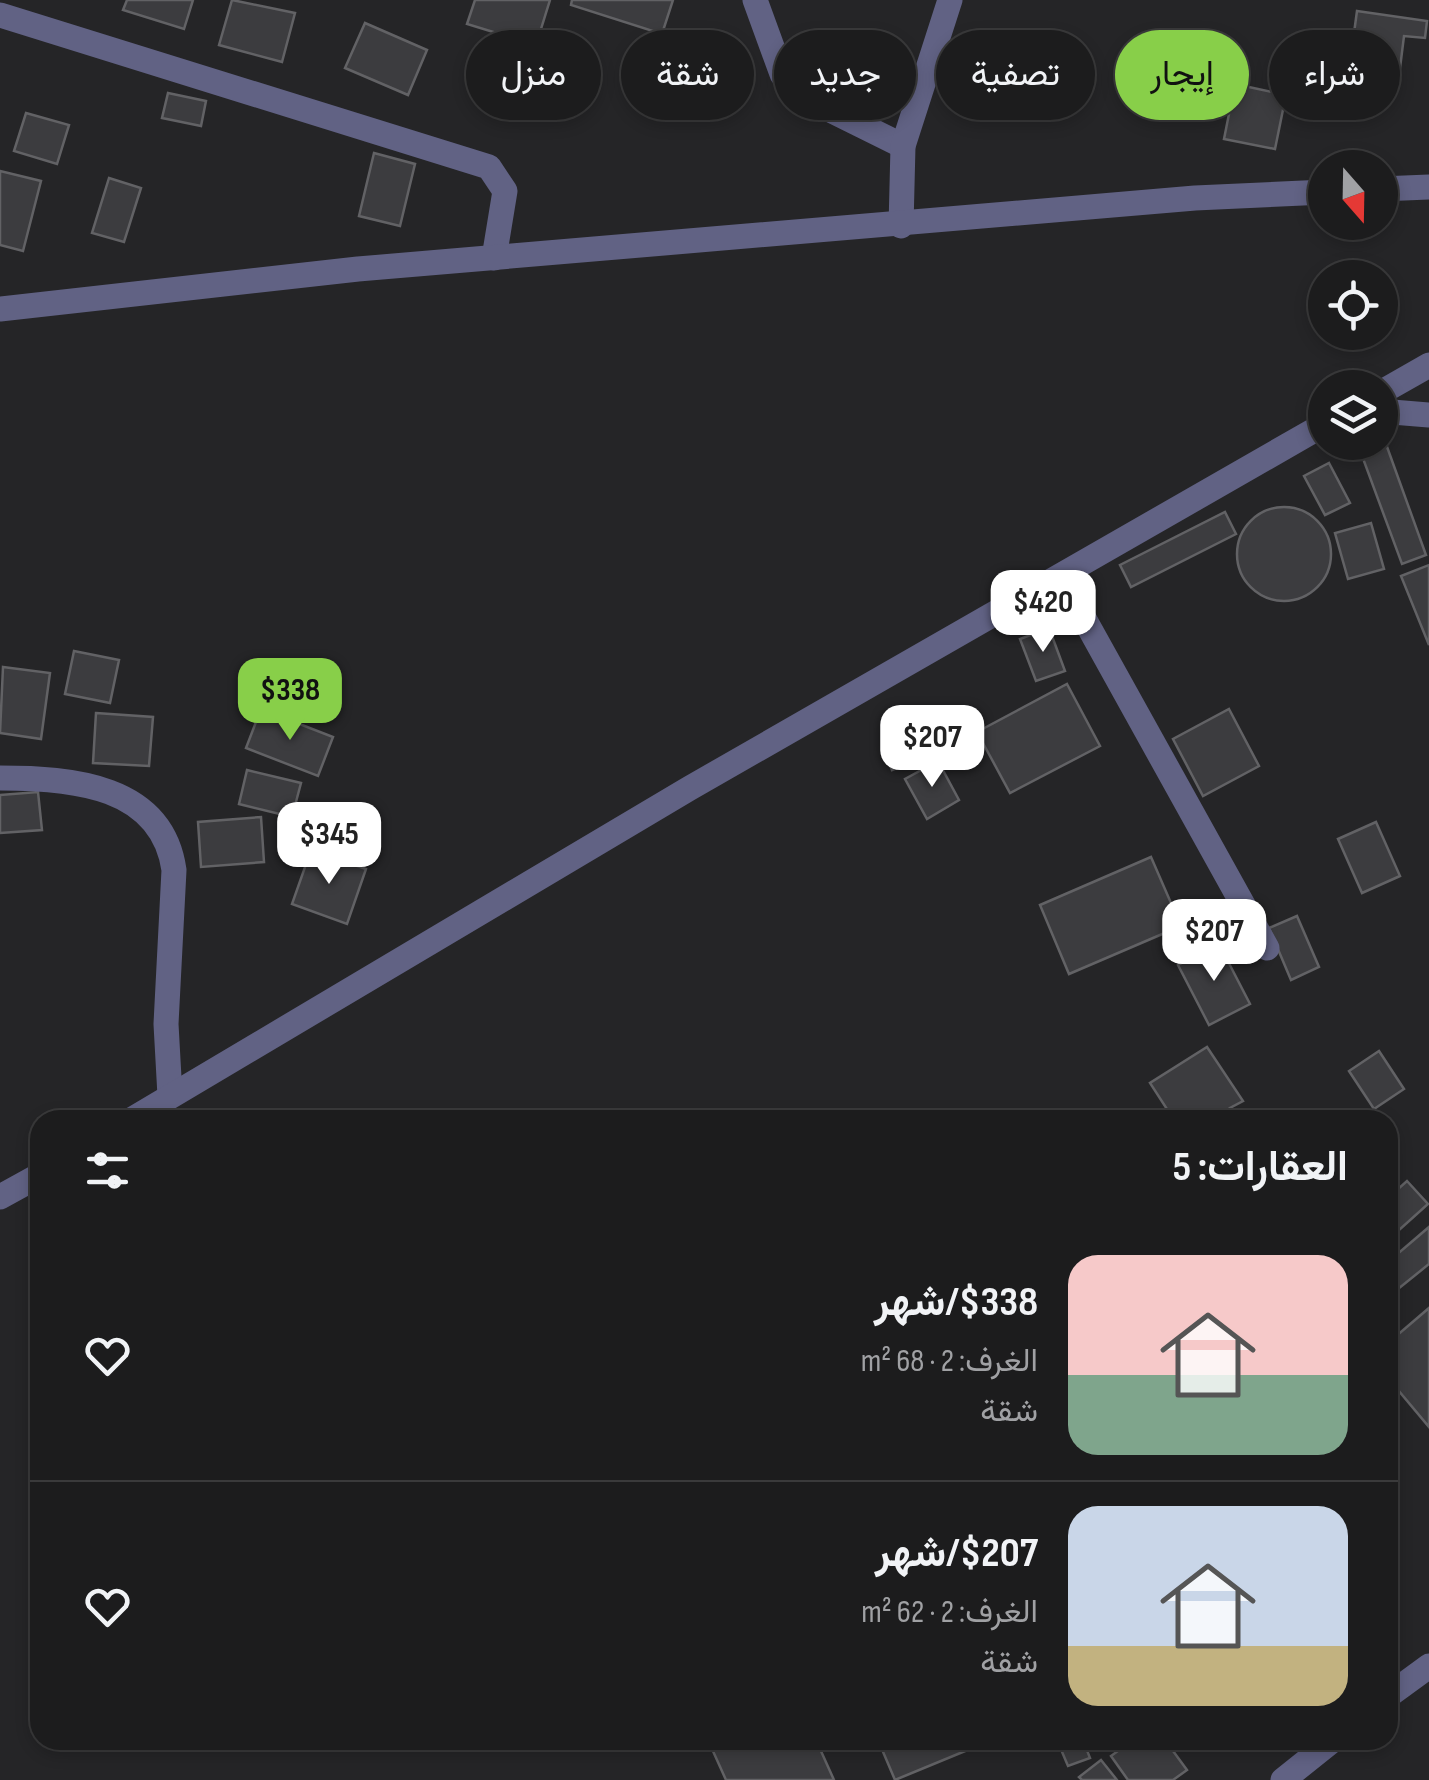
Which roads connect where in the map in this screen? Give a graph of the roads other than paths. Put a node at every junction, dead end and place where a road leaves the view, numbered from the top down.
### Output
1 (755, 0) edge
2 (950, 0) edge
3 (0, 15) edge
4 (903, 146) junction
5 (1427, 180) edge
6 (1398, 186) edge
7 (1308, 193) edge
8 (901, 226) junction
9 (494, 258) junction
10 (0, 309) edge
11 (1429, 365) edge
12 (1398, 382) edge
13 (1398, 413) edge
14 (1429, 415) edge
15 (1308, 434) edge
16 (1061, 578) junction
17 (0, 778) edge
18 (1267, 948) dead end
19 (170, 1096) junction
20 (147, 1110) edge
21 (30, 1181) edge
22 (0, 1198) edge
23 (1429, 1666) edge
24 (1398, 1689) edge
25 (1320, 1750) edge
26 (1283, 1780) edge

1 - 4 street
2 - 4 street
3 - 9 street
4 - 8 street
5 - 6 street
7 - 8 street
8 - 9 street
9 - 10 street
11 - 12 street
13 - 14 street
15 - 16 street
16 - 18 street
16 - 19 street
17 - 19 street
19 - 20 street
21 - 22 street
23 - 24 street
25 - 26 street

